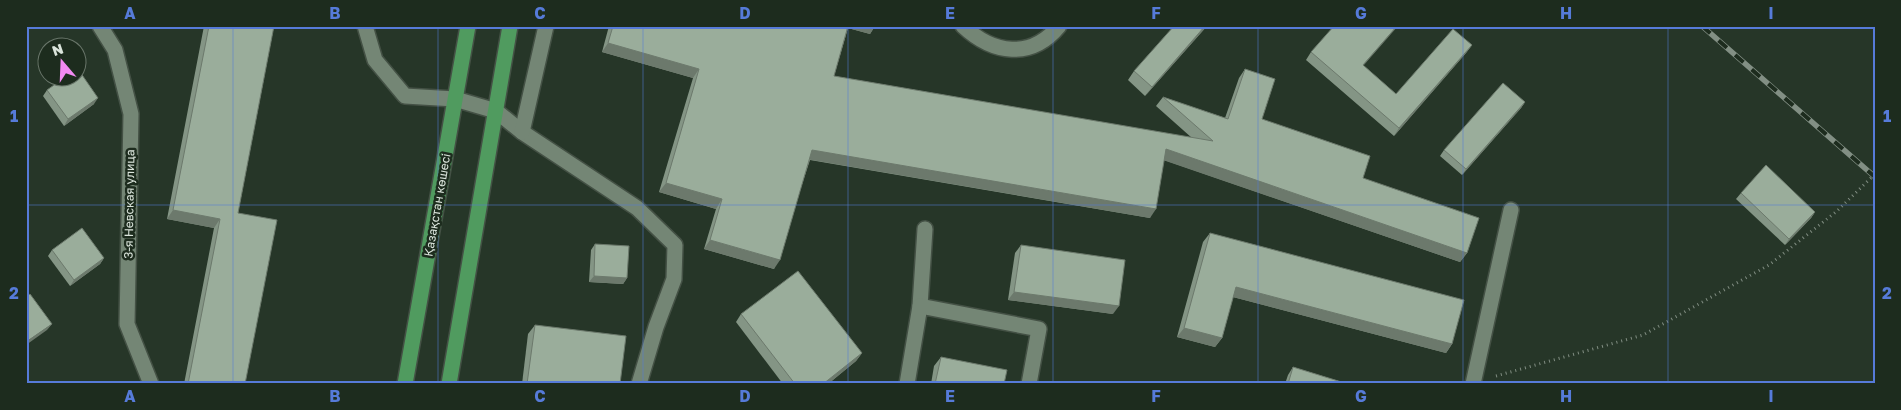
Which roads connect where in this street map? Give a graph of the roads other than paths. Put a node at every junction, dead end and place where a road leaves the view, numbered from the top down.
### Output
1 (100, 26) edge
2 (365, 26) edge
3 (468, 26) edge
4 (510, 26) edge
5 (546, 26) edge
6 (963, 26) edge
7 (1058, 26) edge
8 (455, 99) junction
9 (496, 111) junction
10 (522, 132) junction
11 (1511, 210) dead end
12 (925, 229) dead end
13 (920, 306) junction
14 (1473, 383) edge
15 (151, 384) edge
16 (405, 384) edge
17 (450, 384) edge
18 (639, 384) edge
19 (907, 384) edge
20 (1029, 384) edge

1 - 15 street, 3-я Невская улица
2 - 8 street
3 - 8 main road, Қазақстан көшесі
4 - 9 main road
5 - 10 street
6 - 7 street
8 - 9 street
8 - 16 main road, Қазақстан көшесі
9 - 10 street
9 - 17 main road
10 - 18 street
11 - 14 street
12 - 13 street
13 - 19 street
13 - 20 street

